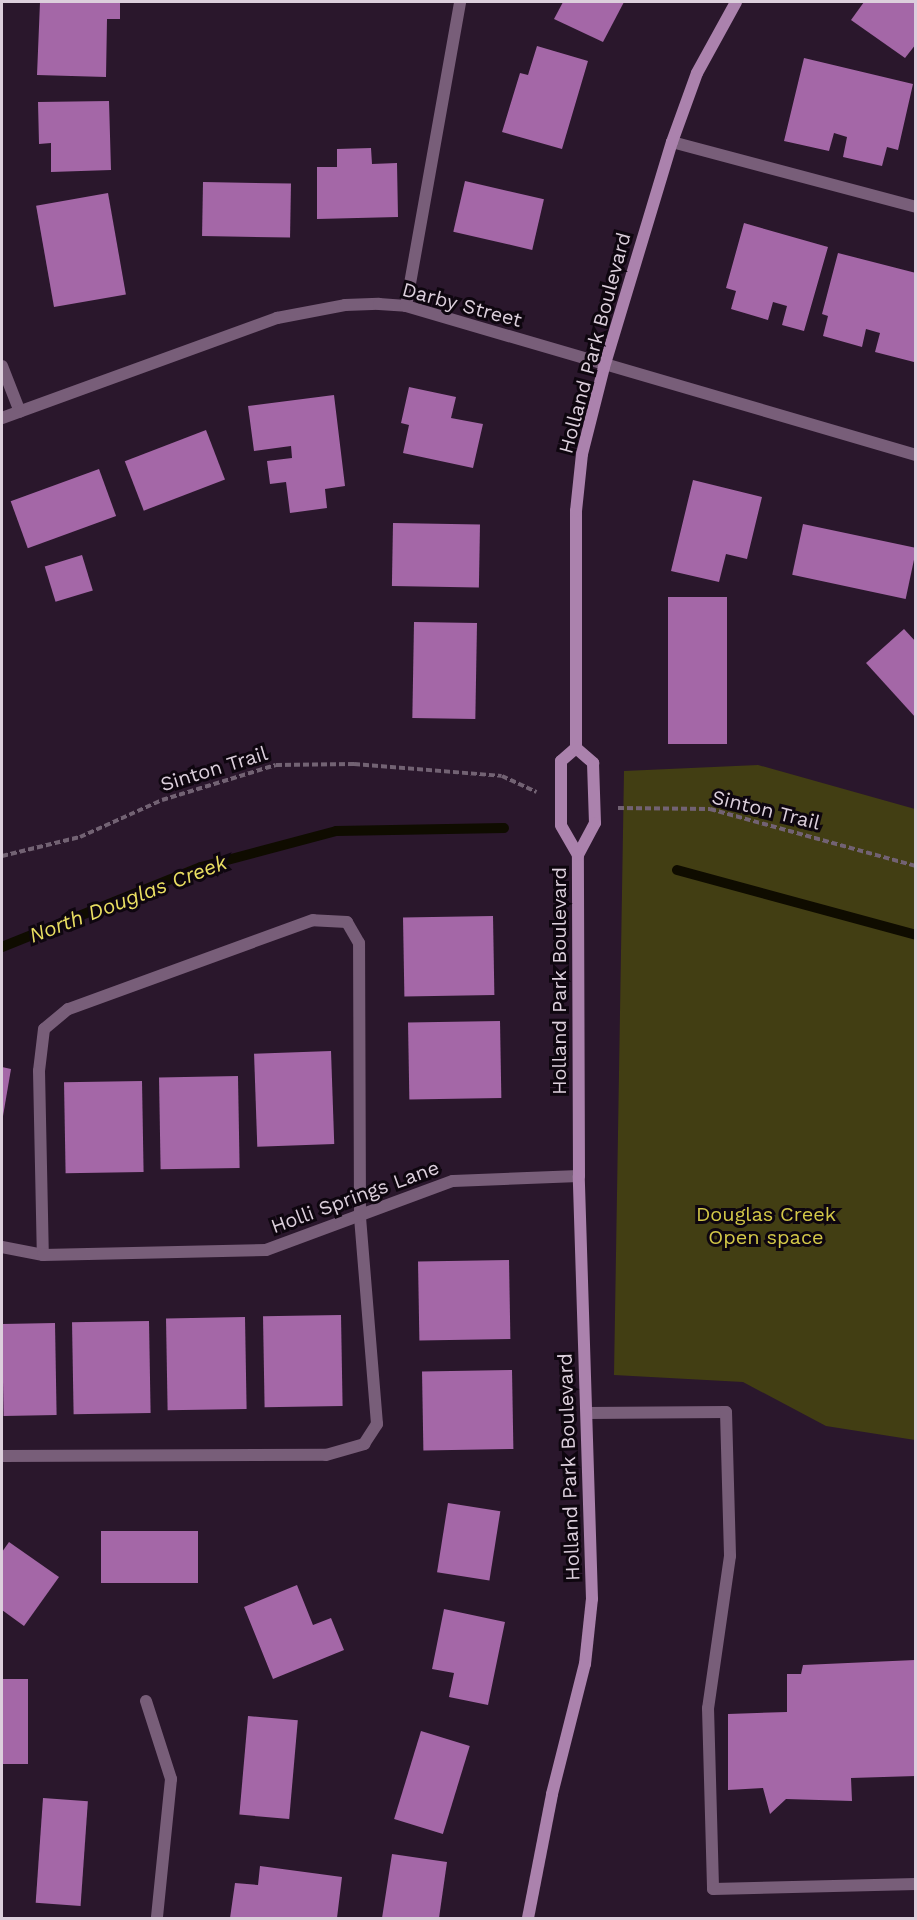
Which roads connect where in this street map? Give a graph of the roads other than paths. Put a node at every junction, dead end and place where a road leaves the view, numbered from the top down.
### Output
1 (460, 2) edge
2 (736, 2) edge
3 (672, 142) junction
4 (915, 207) edge
5 (406, 306) junction
6 (2, 366) edge
7 (604, 366) junction
8 (20, 412) junction
9 (2, 418) edge
10 (915, 455) edge
11 (576, 748) junction
12 (578, 855) junction
13 (579, 1176) junction
14 (360, 1215) junction
15 (2, 1247) edge
16 (43, 1255) junction
17 (587, 1413) junction
18 (2, 1456) edge
19 (146, 1701) dead end
20 (915, 1884) edge
21 (157, 1918) edge
22 (528, 1918) edge

1 - 5 street
2 - 3 street, Holland Park Boulevard
3 - 4 street
3 - 7 street, Holland Park Boulevard
5 - 7 street, Darby Street
5 - 8 street, Darby Street
6 - 8 street
7 - 10 street, Darby Street
7 - 11 street, Holland Park Boulevard
8 - 9 street, Darby Street
11 - 12 street, Holland Park Boulevard
11 - 12 street
12 - 13 street, Holland Park Boulevard
13 - 14 street, Holli Springs Lane
13 - 17 street, Holland Park Boulevard
14 - 16 street, Holli Springs Lane
14 - 16 street
14 - 18 street
15 - 16 street, Holli Springs Lane
17 - 20 street
17 - 22 street, Holland Park Boulevard
19 - 21 street

